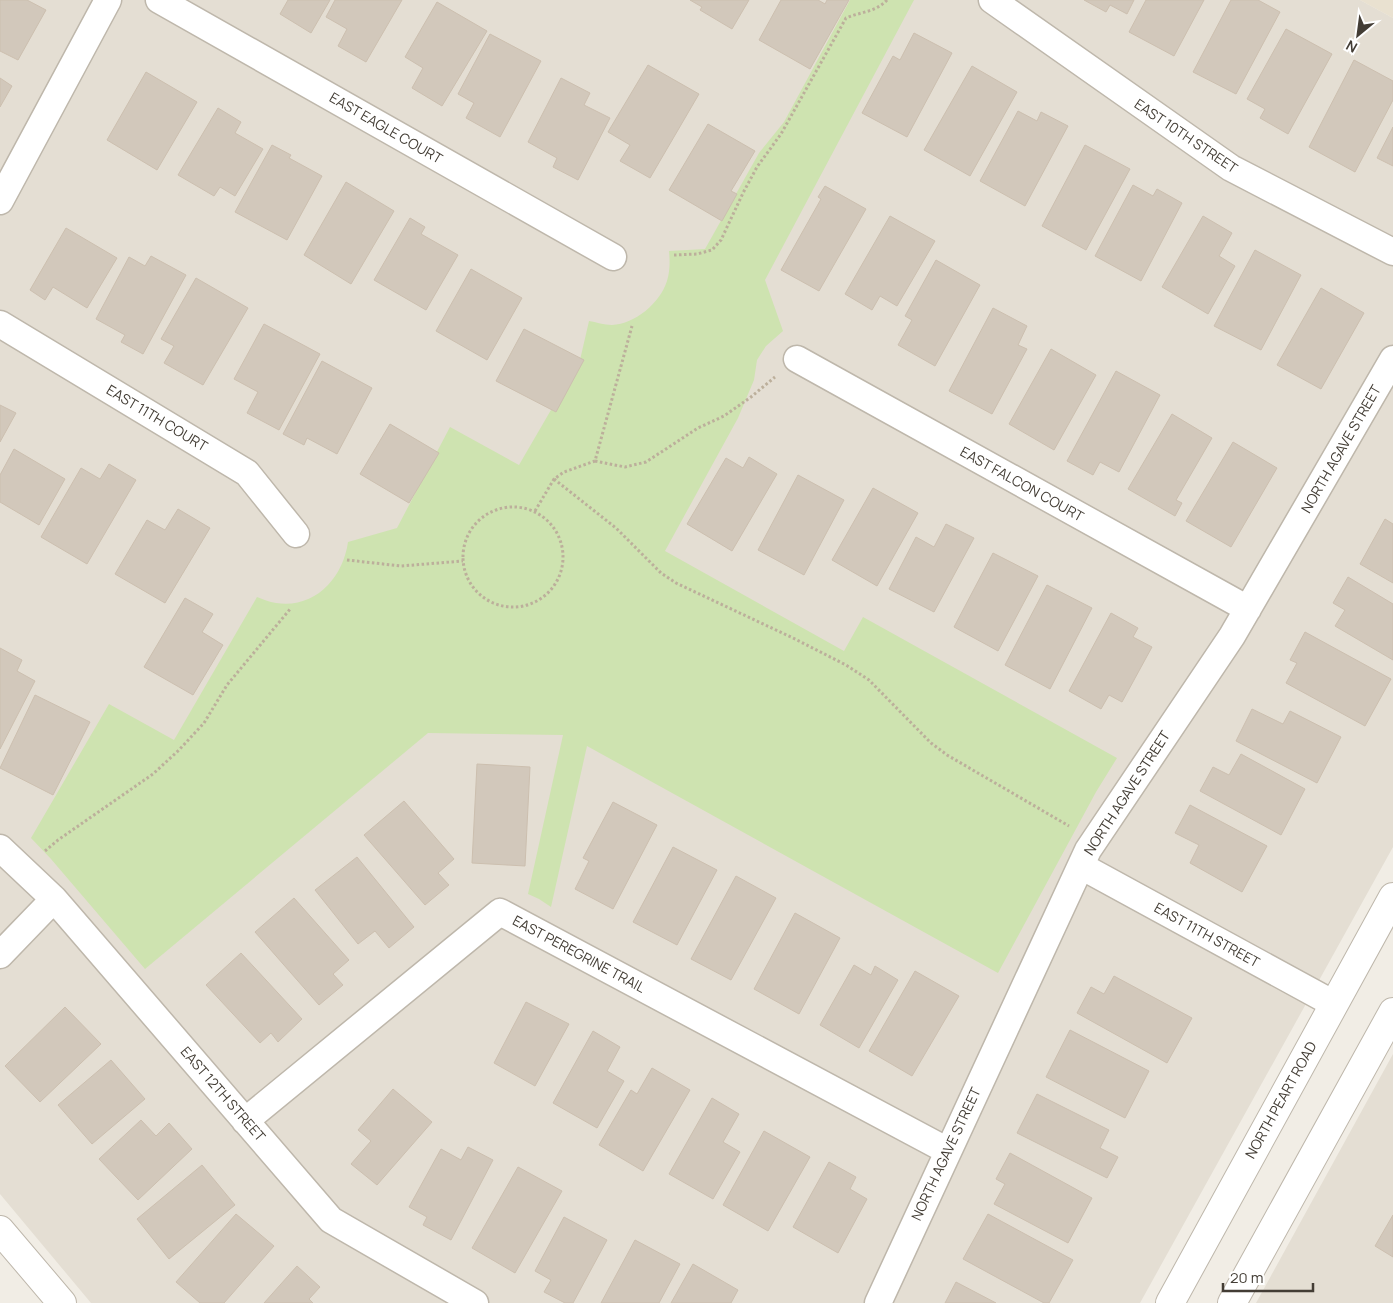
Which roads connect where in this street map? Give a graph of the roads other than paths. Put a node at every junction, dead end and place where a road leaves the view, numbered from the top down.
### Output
1 (108, 0) edge
2 (159, 0) edge
3 (992, 0) edge
4 (0, 201) edge
5 (1393, 252) edge
6 (613, 257) dead end
7 (0, 324) edge
8 (797, 359) dead end
9 (1393, 359) edge
10 (296, 534) dead end
11 (1248, 609) junction
12 (0, 848) edge
13 (1081, 866) junction
14 (1393, 897) edge
15 (54, 899) junction
16 (0, 955) edge
17 (1334, 1004) junction
18 (1393, 1012) edge
19 (246, 1121) junction
20 (948, 1151) junction
21 (0, 1230) edge
22 (62, 1303) edge
23 (475, 1303) edge
24 (878, 1303) edge
25 (1170, 1303) edge
26 (1232, 1303) edge

1 - 4 street
2 - 6 street, EAST EAGLE COURT
3 - 5 street, EAST 10TH STREET
7 - 10 street, EAST 11TH COURT
8 - 11 street, EAST FALCON COURT
9 - 11 street, NORTH AGAVE STREET
11 - 13 street, NORTH AGAVE STREET
12 - 15 street, EAST 12TH STREET
13 - 17 street, EAST 11TH STREET
13 - 20 street, NORTH AGAVE STREET
14 - 17 street, NORTH PEART ROAD
15 - 16 street
15 - 19 street, EAST 12TH STREET
17 - 25 street, NORTH PEART ROAD
18 - 26 street
19 - 20 street, EAST PEREGRINE TRAIL
19 - 23 street, EAST 12TH STREET
20 - 24 street, NORTH AGAVE STREET
21 - 22 street

